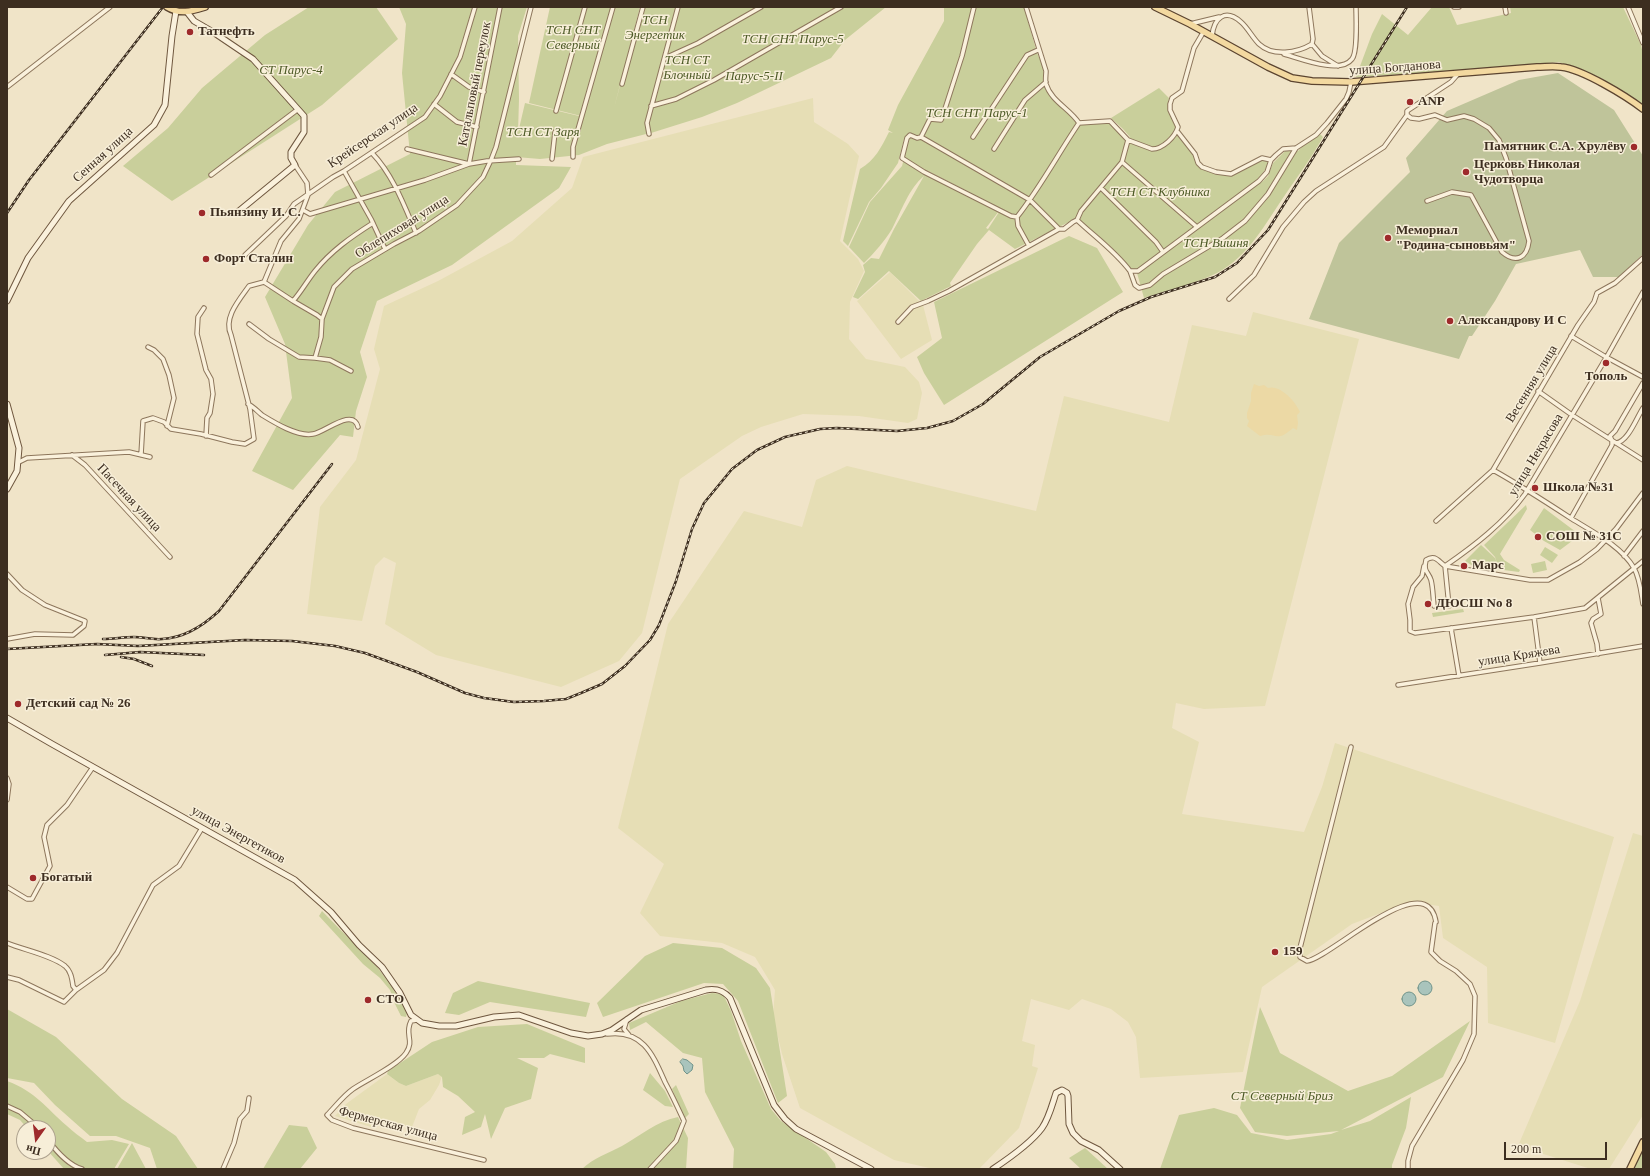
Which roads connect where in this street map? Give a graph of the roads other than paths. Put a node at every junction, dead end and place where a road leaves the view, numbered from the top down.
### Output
1 (110, 7) edge
2 (167, 7) edge
3 (205, 7) edge
4 (474, 7) edge
5 (500, 7) edge
6 (531, 7) edge
7 (585, 7) edge
8 (613, 7) edge
9 (643, 7) edge
10 (678, 7) edge
11 (761, 7) edge
12 (841, 7) edge
13 (974, 7) edge
14 (1026, 7) edge
15 (1155, 7) edge
16 (1309, 7) edge
17 (1356, 7) edge
18 (1454, 7) edge
19 (1459, 7) edge
20 (1505, 7) edge
21 (1628, 7) edge
22 (176, 11) junction
23 (187, 12) junction
24 (1506, 12) dead end
25 (1220, 17) junction
26 (1190, 24) junction
27 (1204, 31) junction
28 (1212, 36) junction
29 (1643, 42) edge
30 (1312, 44) junction
31 (1038, 50) junction
32 (1283, 53) junction
33 (665, 58) junction
34 (1339, 66) junction
35 (451, 74) junction
36 (1458, 74) junction
37 (1046, 82) junction
38 (1351, 82) junction
39 (622, 84) dead end
40 (7, 87) edge
41 (484, 92) junction
42 (434, 104) junction
43 (651, 106) junction
44 (1643, 109) edge
45 (297, 110) junction
46 (556, 111) dead end
47 (1407, 115) junction
48 (1079, 123) junction
49 (477, 126) junction
50 (1177, 131) junction
51 (555, 132) dead end
52 (649, 134) dead end
53 (921, 137) junction
54 (973, 137) dead end
55 (1128, 140) junction
56 (1296, 148) junction
57 (407, 149) dead end
58 (994, 149) dead end
59 (372, 153) junction
60 (573, 157) dead end
61 (552, 158) dead end
62 (519, 159) dead end
63 (492, 160) junction
64 (1271, 160) junction
65 (1122, 162) junction
66 (469, 164) junction
67 (295, 165) junction
68 (344, 172) junction
69 (211, 175) dead end
70 (1101, 188) junction
71 (396, 189) junction
72 (308, 195) junction
73 (360, 199) junction
74 (1030, 200) junction
75 (1427, 201) dead end
76 (303, 210) junction
77 (239, 211) dead end
78 (1017, 217) junction
79 (1077, 220) junction
80 (373, 223) junction
81 (1197, 227) junction
82 (1059, 229) junction
83 (416, 233) junction
84 (1029, 246) junction
85 (385, 249) junction
86 (1163, 252) junction
87 (245, 255) dead end
88 (1643, 258) edge
89 (1130, 271) junction
90 (262, 283) junction
91 (1643, 292) edge
92 (1229, 300) dead end
93 (7, 301) edge
94 (292, 301) junction
95 (204, 308) dead end
96 (322, 319) junction
97 (898, 322) dead end
98 (249, 324) dead end
99 (1572, 336) junction
100 (148, 347) dead end
101 (1606, 357) junction
102 (315, 358) junction
103 (351, 371) dead end
104 (1643, 377) edge
105 (1643, 383) edge
106 (1538, 392) junction
107 (7, 404) edge
108 (248, 404) junction
109 (1643, 408) edge
110 (1572, 415) junction
111 (167, 426) junction
112 (358, 428) dead end
113 (206, 436) junction
114 (1613, 443) junction
115 (141, 455) junction
116 (72, 456) junction
117 (150, 457) dead end
118 (1643, 460) edge
119 (19, 462) junction
120 (1493, 470) junction
121 (7, 489) edge
122 (1528, 490) junction
123 (1643, 493) edge
124 (1571, 518) junction
125 (1436, 521) dead end
126 (1643, 531) edge
127 (1605, 540) junction
128 (1624, 556) junction
129 (170, 557) dead end
130 (1643, 562) edge
131 (1424, 566) junction
132 (1445, 566) junction
133 (1634, 568) junction
134 (7, 574) edge
135 (1598, 598) junction
136 (1643, 604) edge
137 (1434, 606) dead end
138 (1448, 606) dead end
139 (1534, 617) junction
140 (1451, 628) junction
141 (7, 639) edge
142 (1643, 646) edge
143 (1598, 654) junction
144 (1540, 663) junction
145 (1459, 676) junction
146 (1398, 685) dead end
147 (7, 718) edge
148 (1351, 747) dead end
149 (93, 767) junction
150 (7, 778) edge
151 (7, 800) edge
152 (202, 828) junction
153 (7, 888) edge
154 (7, 943) edge
155 (7, 976) edge
156 (76, 990) junction
157 (627, 1019) junction
158 (414, 1021) junction
159 (602, 1034) junction
160 (632, 1036) junction
161 (249, 1098) dead end
162 (7, 1106) edge
163 (30, 1120) edge
164 (1643, 1142) edge
165 (56, 1150) edge
166 (484, 1160) dead end
167 (82, 1169) edge
168 (223, 1169) edge
169 (650, 1169) edge
170 (871, 1169) edge
171 (994, 1169) edge
172 (1120, 1169) edge
173 (1408, 1169) edge
174 (1630, 1169) edge

1 - 40 street
2 - 22 main road
3 - 23 main road
4 - 35 street, Крейсерская улица
5 - 41 street, Катальповый переулок
6 - 63 street, Облепиховая улица
7 - 46 street
8 - 60 street
9 - 39 street
10 - 33 street
11 - 33 street
12 - 43 street
13 - 53 street
14 - 31 street
15 - 26 main road, улица Богданова
16 - 30 street
17 - 34 street
18 - 19 street
20 - 24 street
21 - 29 street
22 - 23 main road
22 - 93 main road, Сенная улица
23 - 45 main road
25 - 26 street
25 - 28 street
25 - 32 street
26 - 27 main road, улица Богданова
27 - 28 main road, улица Богданова
27 - 50 street
28 - 38 main road, улица Богданова
30 - 32 street
30 - 34 street
31 - 37 street
31 - 54 street
32 - 34 street
33 - 43 street
35 - 41 street
35 - 42 street, Крейсерская улица
36 - 38 main road, улица Богданова
36 - 44 main road, улица Богданова
36 - 47 street
37 - 48 street
37 - 58 street
38 - 56 street
41 - 49 street, Катальповый переулок
42 - 49 street
42 - 59 street, Крейсерская улица
43 - 52 street
45 - 67 main road
45 - 69 street
47 - 75 street
47 - 92 street
48 - 55 street
48 - 74 street
49 - 66 street, Катальповый переулок
50 - 55 street
50 - 64 street
51 - 61 street
53 - 74 street
53 - 78 street
55 - 65 street
56 - 64 street
56 - 89 street
57 - 66 street
59 - 68 street, Крейсерская улица
59 - 71 street
62 - 63 street
63 - 66 street
63 - 83 street, Облепиховая улица
64 - 81 street
65 - 70 street
65 - 81 street
66 - 71 street
67 - 72 street
67 - 77 main road
68 - 72 street, Крейсерская улица
68 - 73 street
70 - 79 street
70 - 86 street
71 - 73 street
71 - 83 street
72 - 76 street
72 - 87 street, Крейсерская улица
73 - 76 street
73 - 80 street
74 - 78 street
74 - 82 street
76 - 90 street
78 - 84 street
79 - 82 street
79 - 89 street
80 - 85 street
80 - 94 street
81 - 86 street
82 - 84 street
83 - 85 street, Облепиховая улица
84 - 97 street
85 - 96 street, Облепиховая улица
86 - 89 street
88 - 99 street, Весенняя улица
90 - 94 street
90 - 108 street
91 - 101 street, улица Некрасова
94 - 96 street
95 - 113 street
96 - 102 street, Облепиховая улица
98 - 102 street
99 - 101 street
99 - 106 street, Весенняя улица
100 - 111 street
101 - 104 street
101 - 110 street, улица Некрасова
102 - 103 street
105 - 114 street
106 - 110 street
106 - 120 street, Весенняя улица
107 - 119 main road
108 - 112 street
108 - 113 street
109 - 114 street
110 - 114 street
110 - 122 street, улица Некрасова
111 - 113 street
111 - 115 street
114 - 118 street
114 - 124 street
115 - 116 street
115 - 117 street
116 - 119 street
116 - 129 street, Пасечная улица
119 - 121 main road
120 - 122 street
120 - 125 street, Весенняя улица
122 - 124 street
122 - 132 street, улица Некрасова
123 - 127 street
124 - 127 street
126 - 128 street
127 - 128 street
127 - 132 street
128 - 133 street
130 - 133 street
131 - 132 street
131 - 137 street
131 - 140 street
132 - 138 street
133 - 135 street
133 - 136 street
134 - 141 street
135 - 139 street
135 - 143 street
139 - 140 street
139 - 144 street
140 - 145 street
142 - 143 street, улица Кряжева
143 - 144 street, улица Кряжева
144 - 145 street, улица Кряжева
145 - 146 street, улица Кряжева
147 - 149 main road, улица Энергетиков
148 - 173 street
149 - 152 main road, улица Энергетиков
149 - 153 street
150 - 151 street
152 - 156 street
152 - 158 main road, улица Энергетиков
154 - 156 street
155 - 156 street
157 - 159 main road
157 - 160 street
157 - 170 main road
158 - 159 main road
158 - 166 street, Фермерская улица
159 - 160 street
160 - 169 street
161 - 168 street
162 - 163 street
164 - 174 main road
165 - 167 street
171 - 172 main road

